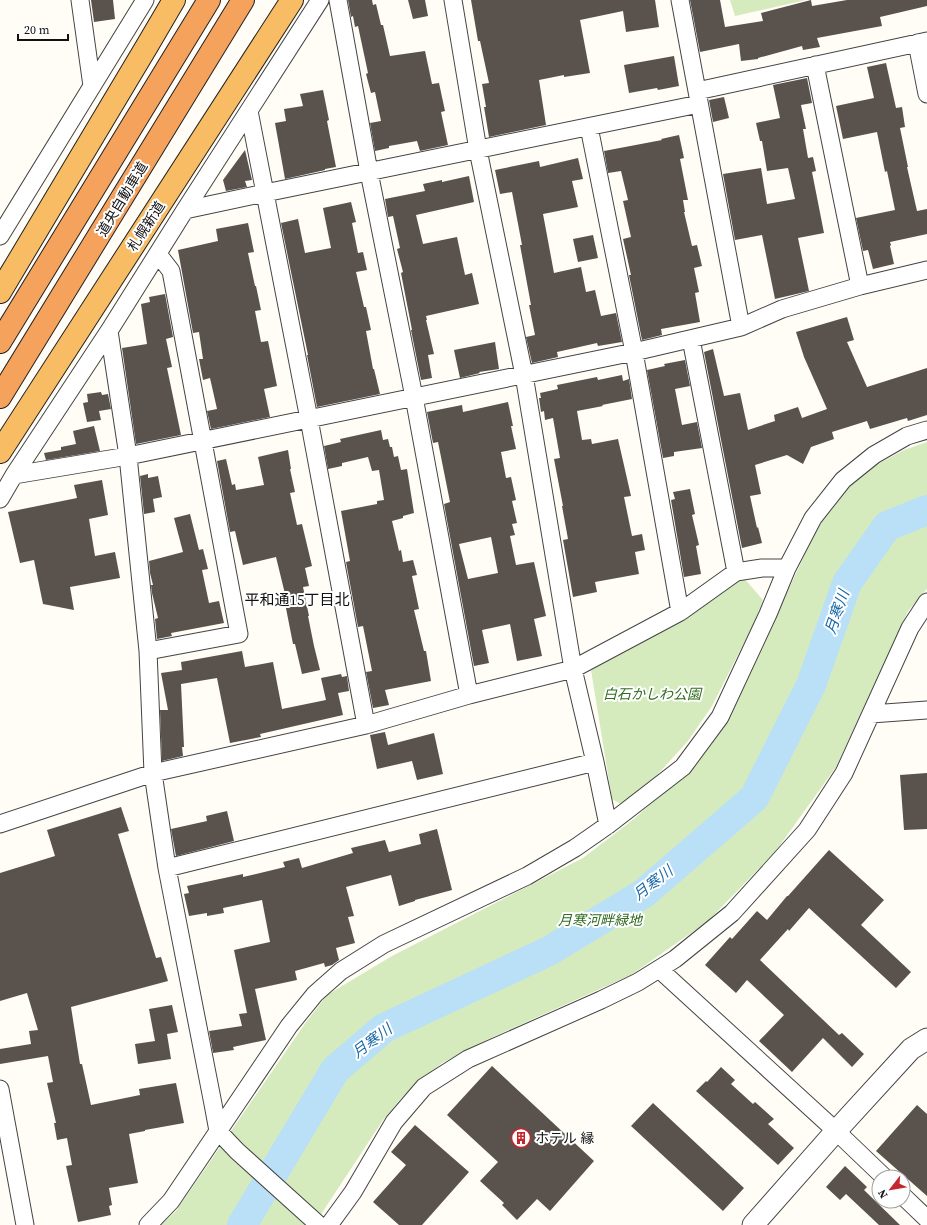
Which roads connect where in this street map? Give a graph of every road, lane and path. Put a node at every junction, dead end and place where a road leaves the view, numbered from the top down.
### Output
1 (80, 0) edge
2 (145, 0) edge
3 (174, 0) edge
4 (209, 0) edge
5 (243, 0) edge
6 (253, 0) edge
7 (292, 0) edge
8 (320, 0) edge
9 (338, 0) edge
10 (453, 0) edge
11 (680, 0) edge
12 (922, 42) edge
13 (815, 65) junction
14 (92, 86) junction
15 (927, 94) edge
16 (698, 97) junction
17 (249, 111) junction
18 (167, 125) junction
19 (589, 127) junction
20 (478, 150) junction
21 (369, 172) junction
22 (265, 193) junction
23 (185, 210) junction
24 (0, 236) edge
25 (158, 254) junction
26 (927, 270) edge
27 (860, 286) junction
28 (0, 292) edge
29 (741, 327) junction
30 (109, 332) junction
31 (691, 338) junction
32 (0, 342) edge
33 (634, 352) junction
34 (524, 375) junction
35 (0, 397) edge
36 (414, 397) junction
37 (309, 419) junction
38 (927, 430) edge
39 (204, 441) junction
40 (0, 452) edge
41 (128, 456) junction
42 (14, 475) junction
43 (0, 499) edge
44 (787, 568) junction
45 (736, 572) junction
46 (927, 602) edge
47 (680, 612) junction
48 (148, 651) junction
49 (573, 669) junction
50 (470, 696) junction
51 (927, 710) edge
52 (871, 714) junction
53 (366, 725) junction
54 (595, 762) junction
55 (153, 773) junction
56 (0, 824) edge
57 (608, 826) junction
58 (167, 868) junction
59 (659, 969) junction
60 (927, 1039) edge
61 (0, 1089) edge
62 (218, 1131) junction
63 (836, 1131) junction
64 (876, 1169) edge
65 (911, 1203) edge
66 (927, 1218) edge
67 (25, 1225) edge
68 (148, 1225) edge
69 (320, 1225) edge
70 (329, 1225) edge
71 (753, 1225) edge

1 - 14 street
2 - 14 street
3 - 28 highway
4 - 32 highway, 道央自動車道
5 - 18 highway, 道央自動車道
6 - 18 highway
7 - 40 highway, 札幌新道
8 - 17 street
9 - 21 street
10 - 20 street
11 - 16 street
12 - 13 street
12 - 15 street
13 - 16 street
13 - 27 street
14 - 24 street
16 - 19 street
16 - 29 street
17 - 22 street
17 - 23 street
18 - 35 highway, 道央自動車道
19 - 20 street
19 - 33 street
20 - 21 street
20 - 34 street
21 - 22 street
21 - 36 street
22 - 23 street
22 - 37 street
23 - 25 street
25 - 30 street
25 - 39 street
26 - 27 street
27 - 29 street
29 - 31 street
30 - 41 street
30 - 42 street
31 - 33 street
31 - 45 street
33 - 34 street
33 - 47 street
34 - 36 street
34 - 49 street
36 - 37 street
36 - 50 street
37 - 39 street
37 - 53 street
38 - 44 street
39 - 41 street
39 - 48 street
41 - 42 street
41 - 48 street
42 - 43 street
44 - 45 street
44 - 57 street
45 - 47 street
46 - 52 street
47 - 49 street
48 - 55 street
49 - 50 street
49 - 54 street
50 - 53 street
51 - 52 street
52 - 59 street
53 - 55 street
54 - 57 street
54 - 58 street
55 - 56 street
55 - 58 street
57 - 62 street
58 - 62 street
59 - 63 street
59 - 70 street
60 - 63 street
61 - 67 street
62 - 68 street
62 - 69 street
63 - 64 street
63 - 71 street
65 - 66 street

